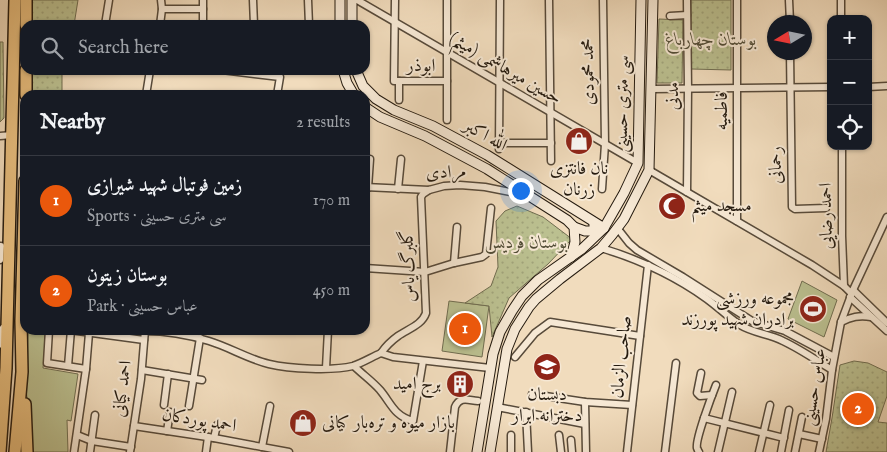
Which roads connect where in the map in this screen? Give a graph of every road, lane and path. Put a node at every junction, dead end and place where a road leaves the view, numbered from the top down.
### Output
1 (15, 0) edge
2 (26, 0) edge
3 (109, 0) edge
4 (154, 0) edge
5 (162, 0) edge
6 (203, 0) edge
7 (253, 0) edge
8 (308, 0) edge
9 (340, 0) edge
10 (352, 0) edge
11 (357, 0) edge
12 (395, 0) edge
13 (447, 0) edge
14 (500, 0) edge
15 (549, 0) edge
16 (603, 0) edge
17 (641, 0) edge
18 (654, 0) edge
19 (687, 0) edge
20 (737, 0) edge
21 (790, 0) edge
22 (841, 0) edge
23 (162, 9) junction
24 (203, 9) junction
25 (687, 15) junction
26 (790, 15) edge
27 (841, 15) edge
28 (670, 16) dead end
29 (26, 20) edge
30 (106, 20) edge
31 (161, 20) edge
32 (203, 20) edge
33 (254, 20) edge
34 (309, 20) edge
35 (340, 20) edge
36 (352, 20) edge
37 (394, 22) junction
38 (447, 52) junction
39 (790, 60) edge
40 (26, 75) edge
41 (149, 75) edge
42 (263, 75) edge
43 (344, 75) edge
44 (358, 75) edge
45 (399, 81) junction
46 (447, 81) junction
47 (500, 83) junction
48 (872, 86) edge
49 (887, 86) edge
50 (827, 87) edge
51 (737, 88) junction
52 (790, 88) junction
53 (652, 89) junction
54 (688, 89) junction
55 (26, 90) edge
56 (147, 90) edge
57 (278, 90) edge
58 (351, 90) edge
59 (367, 90) edge
60 (370, 93) edge
61 (399, 100) dead end
62 (370, 111) edge
63 (550, 112) junction
64 (447, 120) dead end
65 (12, 135) junction
66 (0, 136) edge
67 (550, 143) junction
68 (604, 144) junction
69 (842, 150) edge
70 (401, 159) dead end
71 (551, 161) dead end
72 (638, 164) junction
73 (649, 170) junction
74 (370, 188) edge
75 (602, 188) dead end
76 (398, 189) junction
77 (429, 190) junction
78 (687, 192) junction
79 (528, 195) junction
80 (491, 208) dead end
81 (826, 208) dead end
82 (887, 217) edge
83 (737, 221) junction
84 (594, 223) junction
85 (574, 227) junction
86 (457, 228) dead end
87 (604, 228) junction
88 (618, 229) junction
89 (0, 246) edge
90 (601, 248) junction
91 (571, 257) junction
92 (0, 260) edge
93 (454, 263) junction
94 (648, 265) junction
95 (370, 268) edge
96 (424, 272) junction
97 (844, 286) junction
98 (851, 293) junction
99 (872, 317) junction
100 (841, 322) junction
101 (887, 323) edge
102 (6, 324) junction
103 (887, 331) edge
104 (21, 335) edge
105 (50, 335) edge
106 (71, 335) edge
107 (89, 335) edge
108 (105, 335) edge
109 (144, 335) edge
110 (181, 335) edge
111 (328, 335) edge
112 (640, 336) junction
113 (200, 338) junction
114 (144, 340) junction
115 (0, 343) edge
116 (380, 353) junction
117 (515, 357) dead end
118 (834, 357) junction
119 (423, 360) junction
120 (676, 363) dead end
121 (68, 366) junction
122 (354, 366) junction
123 (195, 367) junction
124 (326, 368) junction
125 (490, 368) junction
126 (86, 369) junction
127 (204, 369) dead end
128 (142, 370) junction
129 (832, 370) junction
130 (22, 372) junction
131 (701, 373) dead end
132 (168, 374) junction
133 (194, 379) junction
134 (202, 380) dead end
135 (716, 385) dead end
136 (732, 392) dead end
137 (532, 394) dead end
138 (712, 395) junction
139 (478, 401) dead end
140 (585, 402) junction
141 (164, 405) dead end
142 (632, 405) junction
143 (770, 405) dead end
144 (189, 406) dead end
145 (270, 406) dead end
146 (497, 406) junction
147 (789, 410) dead end
148 (170, 412) dead end
149 (526, 412) junction
150 (95, 415) dead end
151 (802, 417) dead end
152 (704, 418) junction
153 (585, 424) junction
154 (725, 424) junction
155 (216, 425) dead end
156 (134, 426) junction
157 (167, 431) junction
158 (763, 433) junction
159 (799, 434) junction
160 (77, 435) junction
161 (511, 435) dead end
162 (560, 435) dead end
163 (211, 437) junction
164 (784, 438) junction
165 (822, 439) junction
166 (92, 440) junction
167 (571, 440) dead end
168 (262, 447) junction
169 (130, 450) edge
170 (0, 452) edge
171 (15, 452) edge
172 (27, 452) edge
173 (74, 452) edge
174 (90, 452) edge
175 (206, 452) edge
176 (290, 452) edge
177 (450, 452) edge
178 (477, 452) edge
179 (490, 452) edge
180 (511, 452) edge
181 (528, 452) edge
182 (561, 452) edge
183 (572, 452) edge
184 (586, 452) edge
185 (627, 452) edge
186 (665, 452) edge
187 (699, 452) edge
188 (718, 452) edge
189 (759, 452) edge
190 (782, 452) edge
191 (795, 452) edge
192 (819, 452) edge

1 - 65 highway
2 - 29 highway
3 - 30 street
4 - 5 street
5 - 23 street
6 - 24 street
7 - 33 street
8 - 34 street
9 - 35 main road
10 - 36 main road
11 - 37 street, حسین میرهاشمی (میثم)
12 - 37 street
13 - 38 street
14 - 47 street
15 - 63 street
16 - 68 street, محمد محمودی
17 - 72 main road, سی متری حسینی
18 - 53 main road, سی متری حسینی
19 - 25 street, مدنی
20 - 51 street, فاطمیه
21 - 26 street
22 - 27 street
23 - 24 street
23 - 31 street
24 - 32 street
25 - 28 street
25 - 54 street, مدنی
37 - 38 street, حسین میرهاشمی (میثم)
37 - 45 street, ابوذر
38 - 46 street
38 - 47 street, حسین میرهاشمی (میثم)
39 - 52 street
40 - 55 highway
41 - 56 street
42 - 57 street
43 - 58 main road
44 - 59 main road, الله اکبر
45 - 46 street, ابوذر
45 - 61 street
46 - 64 street
47 - 63 street, حسین میرهاشمی (میثم)
47 - 67 street
48 - 49 street
50 - 52 street
51 - 52 street
51 - 54 street
51 - 83 street, فاطمیه
52 - 81 street, رحمانی
53 - 54 street
53 - 73 main road, سی متری حسینی
54 - 78 street, مدنی
60 - 84 main road, الله اکبر
62 - 79 main road, الله اکبر
63 - 67 street
63 - 68 street, حسین میرهاشمی (میثم)
65 - 66 street
65 - 102 highway
67 - 71 street
68 - 72 street, حسین میرهاشمی (میثم)
68 - 75 street, محمد محمودی
69 - 97 street, احمد رضایی
70 - 76 street
72 - 73 main road
72 - 87 main road, سی متری حسینی
73 - 78 street
73 - 88 main road
74 - 76 street, مرادی
76 - 77 street, مرادی
77 - 79 street, مرادی
77 - 96 street, گلبرگ یاس
78 - 83 street
79 - 85 main road, الله اکبر
80 - 93 street
82 - 98 street, عباس حسینی
83 - 97 street
84 - 85 main road
84 - 87 main road, الله اکبر
85 - 91 main road
86 - 93 street
87 - 91 main road, سی متری حسینی
88 - 90 main road
88 - 118 street
89 - 92 street
90 - 94 street
90 - 146 main road
91 - 125 main road, سی متری حسینی
93 - 96 street
94 - 112 street, صاحب الزمان
94 - 129 street
95 - 96 street
96 - 116 street, گلبرگ یاس
97 - 98 street
98 - 99 street
98 - 100 street, عباس حسینی
98 - 101 street
99 - 100 street
99 - 103 street
100 - 118 street, عباس حسینی
102 - 115 main road
102 - 170 highway
104 - 130 highway
105 - 121 street
106 - 121 street
107 - 126 street
108 - 114 street
109 - 114 street, احمد کیانی
110 - 113 street
111 - 124 street
112 - 117 street
112 - 142 street, صاحب الزمان
113 - 123 street
113 - 124 street
114 - 128 street, احمد کیانی
116 - 119 street
116 - 122 street
118 - 129 street, عباس حسینی
119 - 122 street
119 - 125 street
120 - 186 street
121 - 126 street
122 - 124 street
123 - 127 street
123 - 133 street
125 - 178 main road, سی متری حسینی
126 - 160 street
128 - 132 street
128 - 156 street, احمد کیانی
129 - 165 street, عباس حسینی
130 - 171 highway
130 - 172 highway
131 - 138 street
132 - 133 street
132 - 141 street
133 - 134 street
133 - 144 street
135 - 138 street
136 - 154 street
137 - 140 street
138 - 152 street
139 - 177 street
140 - 142 street
140 - 153 street
142 - 185 street, صاحب الزمان
143 - 158 street
145 - 168 street
146 - 149 street
146 - 179 main road
147 - 164 street
148 - 157 street
149 - 153 street
149 - 181 street
150 - 166 street
151 - 159 street
152 - 154 street
152 - 187 street
153 - 184 street
154 - 158 street
154 - 188 street
155 - 163 street
156 - 157 street, احمد پوردکان
156 - 169 street, احمد کیانی
157 - 163 street, احمد پوردکان
158 - 164 street
158 - 189 street
159 - 165 street
159 - 191 street
160 - 166 street
160 - 173 street
161 - 180 street
162 - 182 street
163 - 168 street, احمد پوردکان
163 - 175 street
164 - 190 street
165 - 192 street, عباس حسینی
166 - 169 street
166 - 174 street
167 - 183 street
168 - 176 street, احمد پوردکان

